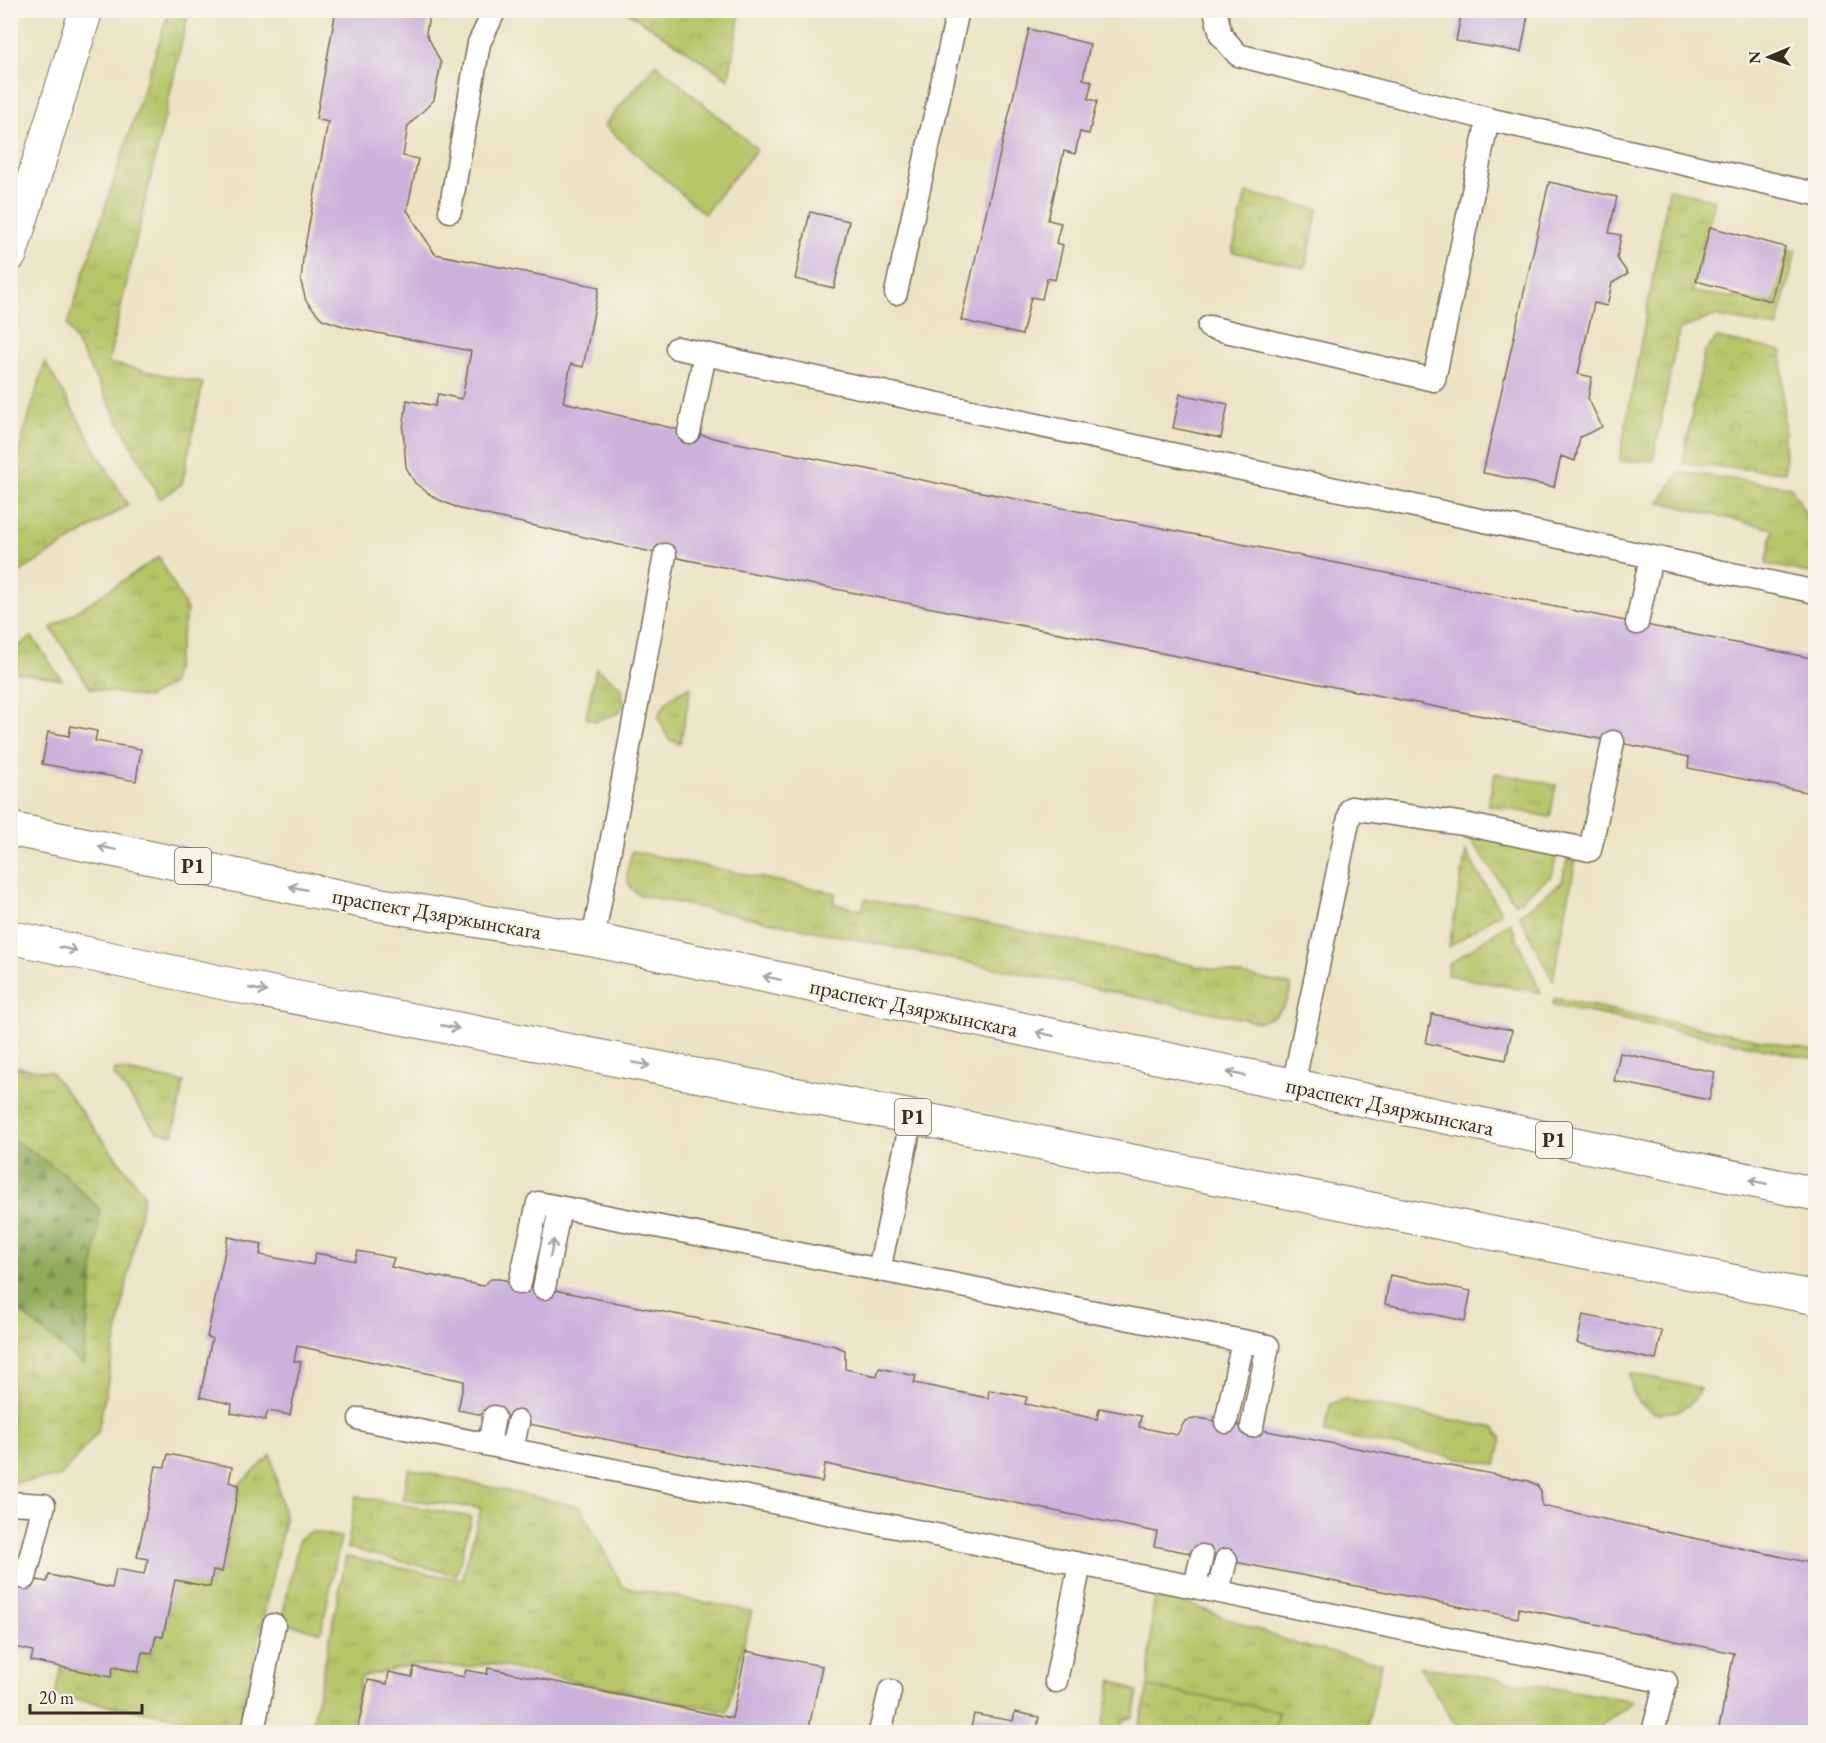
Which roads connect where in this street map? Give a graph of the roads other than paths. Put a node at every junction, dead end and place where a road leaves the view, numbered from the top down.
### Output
1 (86, 10) edge
2 (495, 10) edge
3 (958, 10) edge
4 (1215, 10) edge
5 (1488, 119) junction
6 (1815, 194) edge
7 (450, 211) dead end
8 (10, 255) edge
9 (896, 292) dead end
10 (1209, 327) dead end
11 (677, 348) dead end
12 (705, 354) junction
13 (689, 432) dead end
14 (665, 555) dead end
15 (1651, 557) junction
16 (1815, 592) edge
17 (1637, 623) dead end
18 (1613, 742) dead end
19 (10, 829) edge
20 (10, 937) edge
21 (593, 940) junction
22 (1293, 1086) junction
23 (912, 1117) junction
24 (1815, 1194) edge
25 (561, 1208) junction
26 (879, 1270) junction
27 (520, 1283) dead end
28 (544, 1288) dead end
29 (1815, 1298) edge
30 (1243, 1341) junction
31 (494, 1417) dead end
32 (360, 1419) dead end
33 (518, 1422) dead end
34 (1226, 1422) dead end
35 (1252, 1426) dead end
36 (489, 1444) junction
37 (512, 1449) junction
38 (10, 1503) edge
39 (1202, 1556) dead end
40 (1226, 1560) dead end
41 (1080, 1564) junction
42 (25, 1578) dead end
43 (1195, 1585) junction
44 (1218, 1591) junction
45 (274, 1625) dead end
46 (1056, 1681) dead end
47 (890, 1691) dead end
48 (253, 1732) edge
49 (880, 1732) edge
50 (1653, 1732) edge

1 - 8 main road
2 - 7 lane
3 - 9 lane
4 - 5 lane
5 - 6 lane
5 - 10 lane
11 - 12 lane
12 - 13 lane
12 - 15 lane
14 - 21 lane
15 - 16 lane
15 - 17 lane
18 - 22 lane
21 -> 19 main road, праспект Дзяржынскага / Р1
20 -> 23 main road, Р1
22 -> 21 main road, праспект Дзяржынскага / Р1
24 -> 22 main road, праспект Дзяржынскага / Р1
23 - 26 lane
23 - 29 main road, Р1
25 - 26 lane
25 - 27 lane
28 -> 25 lane
26 - 30 lane
30 - 34 lane
30 - 35 lane
31 - 36 lane
32 - 36 lane
33 - 37 lane
36 - 37 lane
37 - 41 lane
38 - 42 lane
39 - 43 lane
40 - 44 lane
41 - 43 lane
41 - 46 lane
43 - 44 lane
44 - 50 lane
45 - 48 lane
47 - 49 lane

